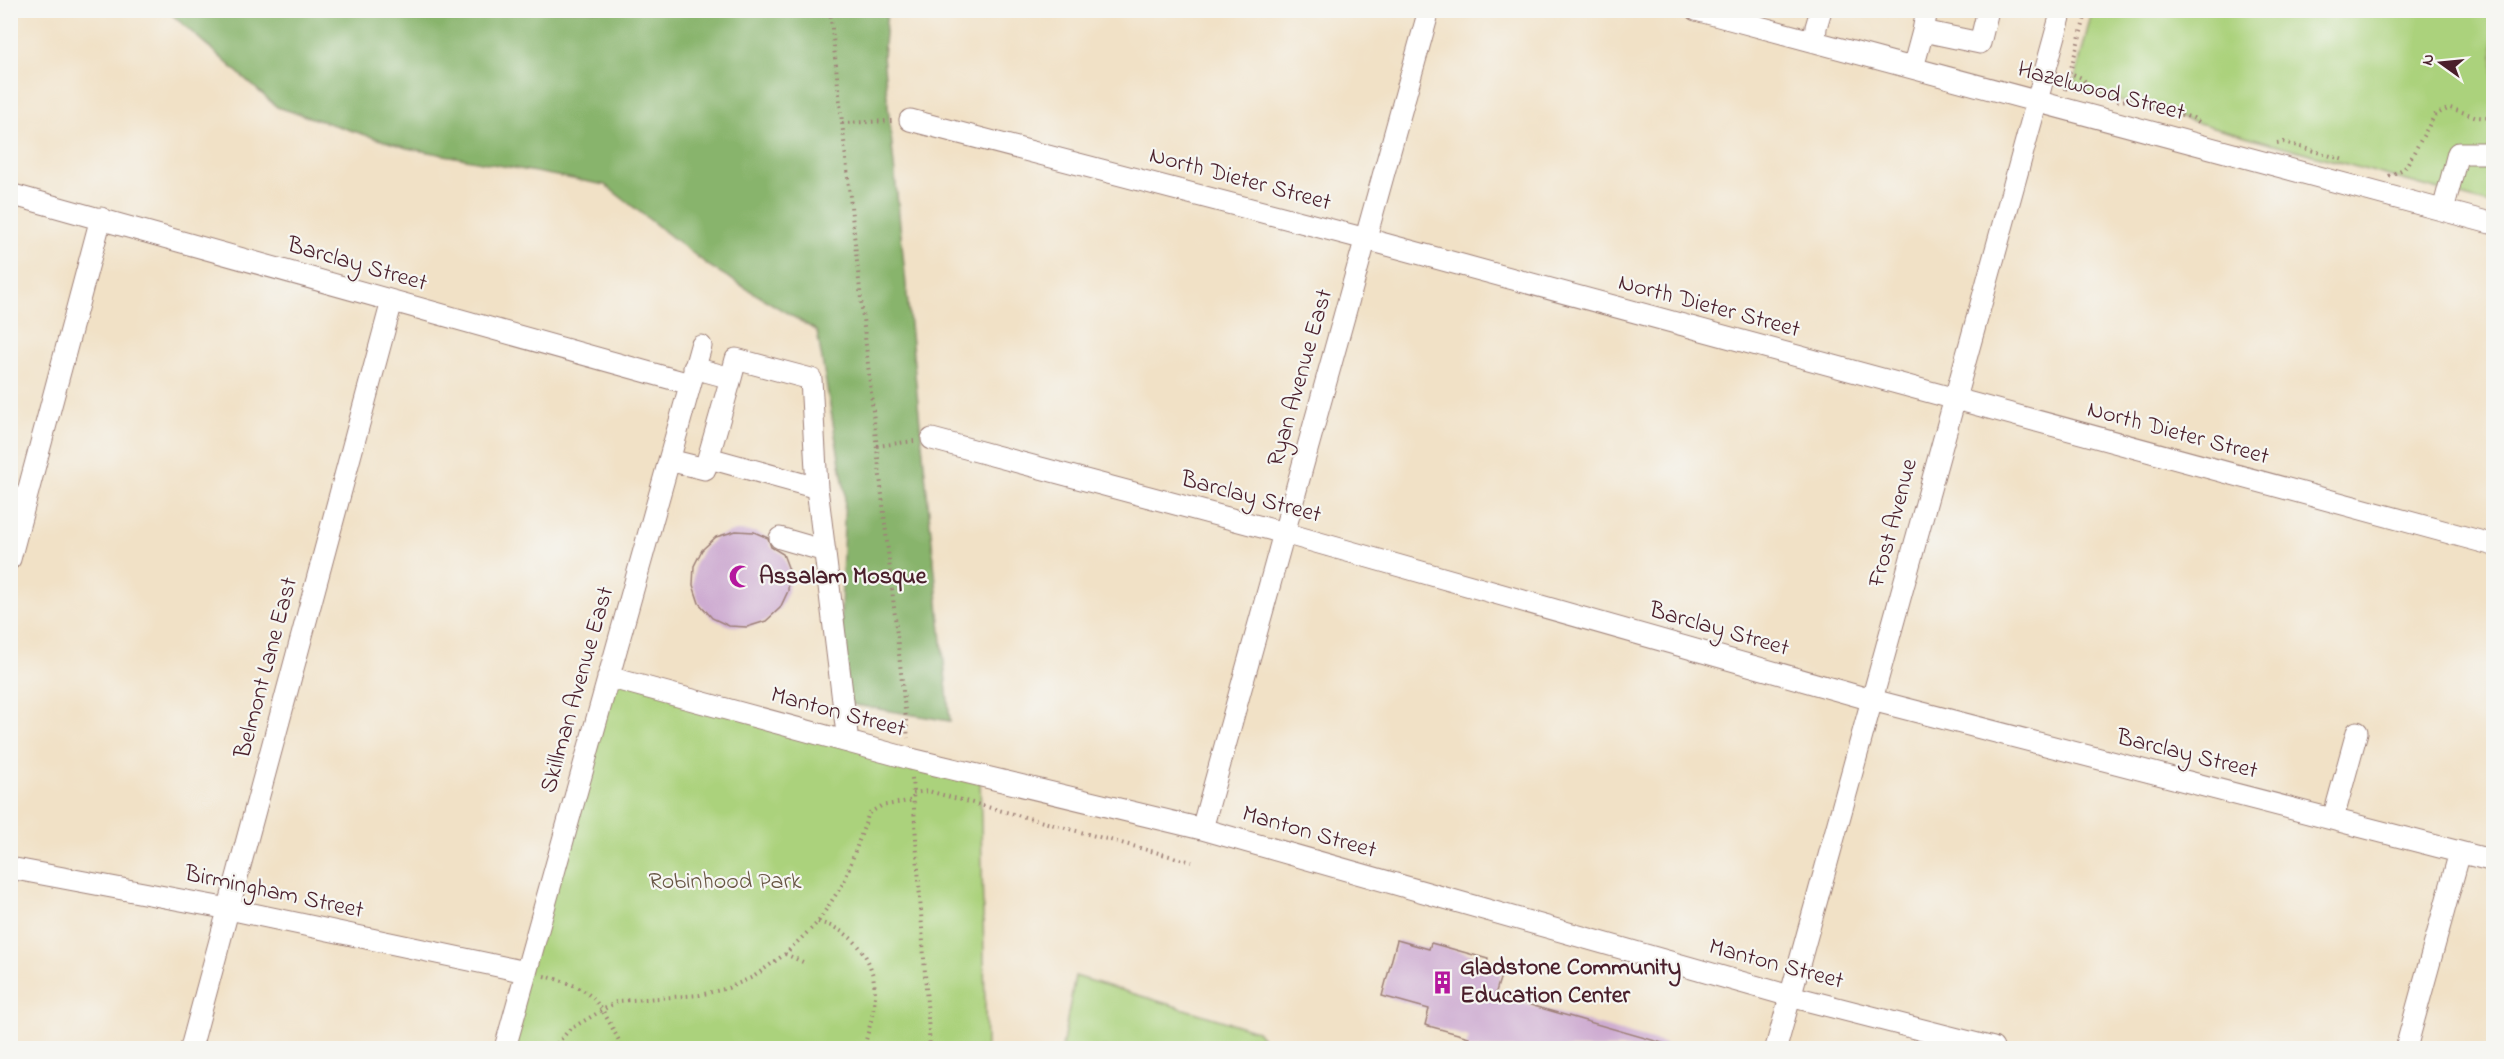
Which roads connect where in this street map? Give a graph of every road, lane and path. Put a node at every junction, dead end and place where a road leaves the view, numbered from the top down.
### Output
1 (830, 10) edge
2 (1429, 10) edge
3 (1696, 10) edge
4 (1821, 10) edge
5 (1988, 10) edge
6 (2062, 10) edge
7 (1925, 21) edge
8 (1815, 42) junction
9 (2047, 66) junction
10 (1913, 68) junction
11 (2105, 99) dead end
12 (2037, 101) junction
13 (2110, 101) dead end
14 (2493, 118) edge
15 (910, 120) joint
16 (842, 123) junction
17 (2202, 124) dead end
18 (2274, 144) dead end
19 (2493, 153) edge
20 (2352, 166) dead end
21 (2380, 180) dead end
22 (10, 194) edge
23 (2443, 210) junction
24 (101, 219) junction
25 (2493, 225) edge
26 (1366, 240) junction
27 (392, 301) junction
28 (701, 346) dead end
29 (692, 376) junction
30 (731, 378) junction
31 (1954, 400) junction
32 (932, 439) joint
33 (877, 446) junction
34 (709, 458) junction
35 (669, 460) junction
36 (817, 488) junction
37 (1284, 532) junction
38 (780, 538) dead end
39 (2493, 545) edge
40 (825, 551) junction
41 (10, 559) edge
42 (609, 677) junction
43 (1872, 700) junction
44 (2357, 732) dead end
45 (848, 742) junction
46 (911, 759) junction
47 (913, 793) junction
48 (914, 800) junction
49 (2333, 819) junction
50 (1202, 829) junction
51 (2460, 852) junction
52 (2493, 861) edge
53 (1192, 862) dead end
54 (10, 868) edge
55 (229, 909) junction
56 (818, 922) junction
57 (784, 954) junction
58 (803, 962) dead end
59 (525, 972) junction
60 (1790, 996) junction
61 (602, 1009) junction
62 (191, 1048) edge
63 (505, 1048) edge
64 (553, 1048) edge
65 (623, 1048) edge
66 (864, 1048) edge
67 (930, 1048) edge
68 (1776, 1048) edge
69 (1993, 1048) edge
70 (2406, 1048) edge

1 - 16 path
2 - 26 street, Ryan Avenue East
3 - 8 street, Hazelwood Street
4 - 8 street
5 - 7 street
6 - 9 street, Frost Avenue
7 - 10 street
8 - 10 street, Hazelwood Street
9 - 11 path
9 - 12 street, Frost Avenue
10 - 12 street, Hazelwood Street
12 - 23 street, Hazelwood Street
12 - 31 street, Frost Avenue
13 - 17 path
14 - 21 path
15 - 16 path
15 - 26 street, North Dieter Street
16 - 33 path
18 - 20 path
19 - 23 street
22 - 24 street, Barclay Street
23 - 25 street, Hazelwood Street
24 - 27 street, Barclay Street
24 - 41 street
26 - 31 street, North Dieter Street
26 - 37 street, Ryan Avenue East
27 - 29 street, Barclay Street
27 - 55 street, Belmont Lane East
28 - 29 street, Skillman Avenue East
29 - 30 street, Barclay Street
29 - 35 street, Skillman Avenue East
30 - 34 street
30 - 36 street
31 - 39 street, North Dieter Street
31 - 43 street, Frost Avenue
32 - 33 path
32 - 37 street, Barclay Street
33 - 46 path
34 - 35 street
34 - 36 street
35 - 42 street, Skillman Avenue East
36 - 40 street
37 - 43 street, Barclay Street
37 - 50 street, Ryan Avenue East
38 - 40 street
40 - 45 street
42 - 45 street, Manton Street
42 - 59 street, Skillman Avenue East
43 - 49 street, Barclay Street
43 - 60 street, Frost Avenue
44 - 49 street
45 - 46 street, Manton Street
46 - 47 path
46 - 50 street, Manton Street
47 - 48 path
47 - 53 path
48 - 56 path
48 - 67 path
49 - 51 street, Barclay Street
50 - 60 street, Manton Street
51 - 52 street, Barclay Street
51 - 70 street
54 - 55 street, Birmingham Street
55 - 59 street, Birmingham Street
55 - 62 street, Belmont Lane East
56 - 57 path
56 - 66 path
57 - 58 path
57 - 61 path
59 - 61 path
59 - 63 street, Skillman Avenue East
60 - 68 street, Frost Avenue
60 - 69 street, Manton Street
61 - 64 path
61 - 65 path

